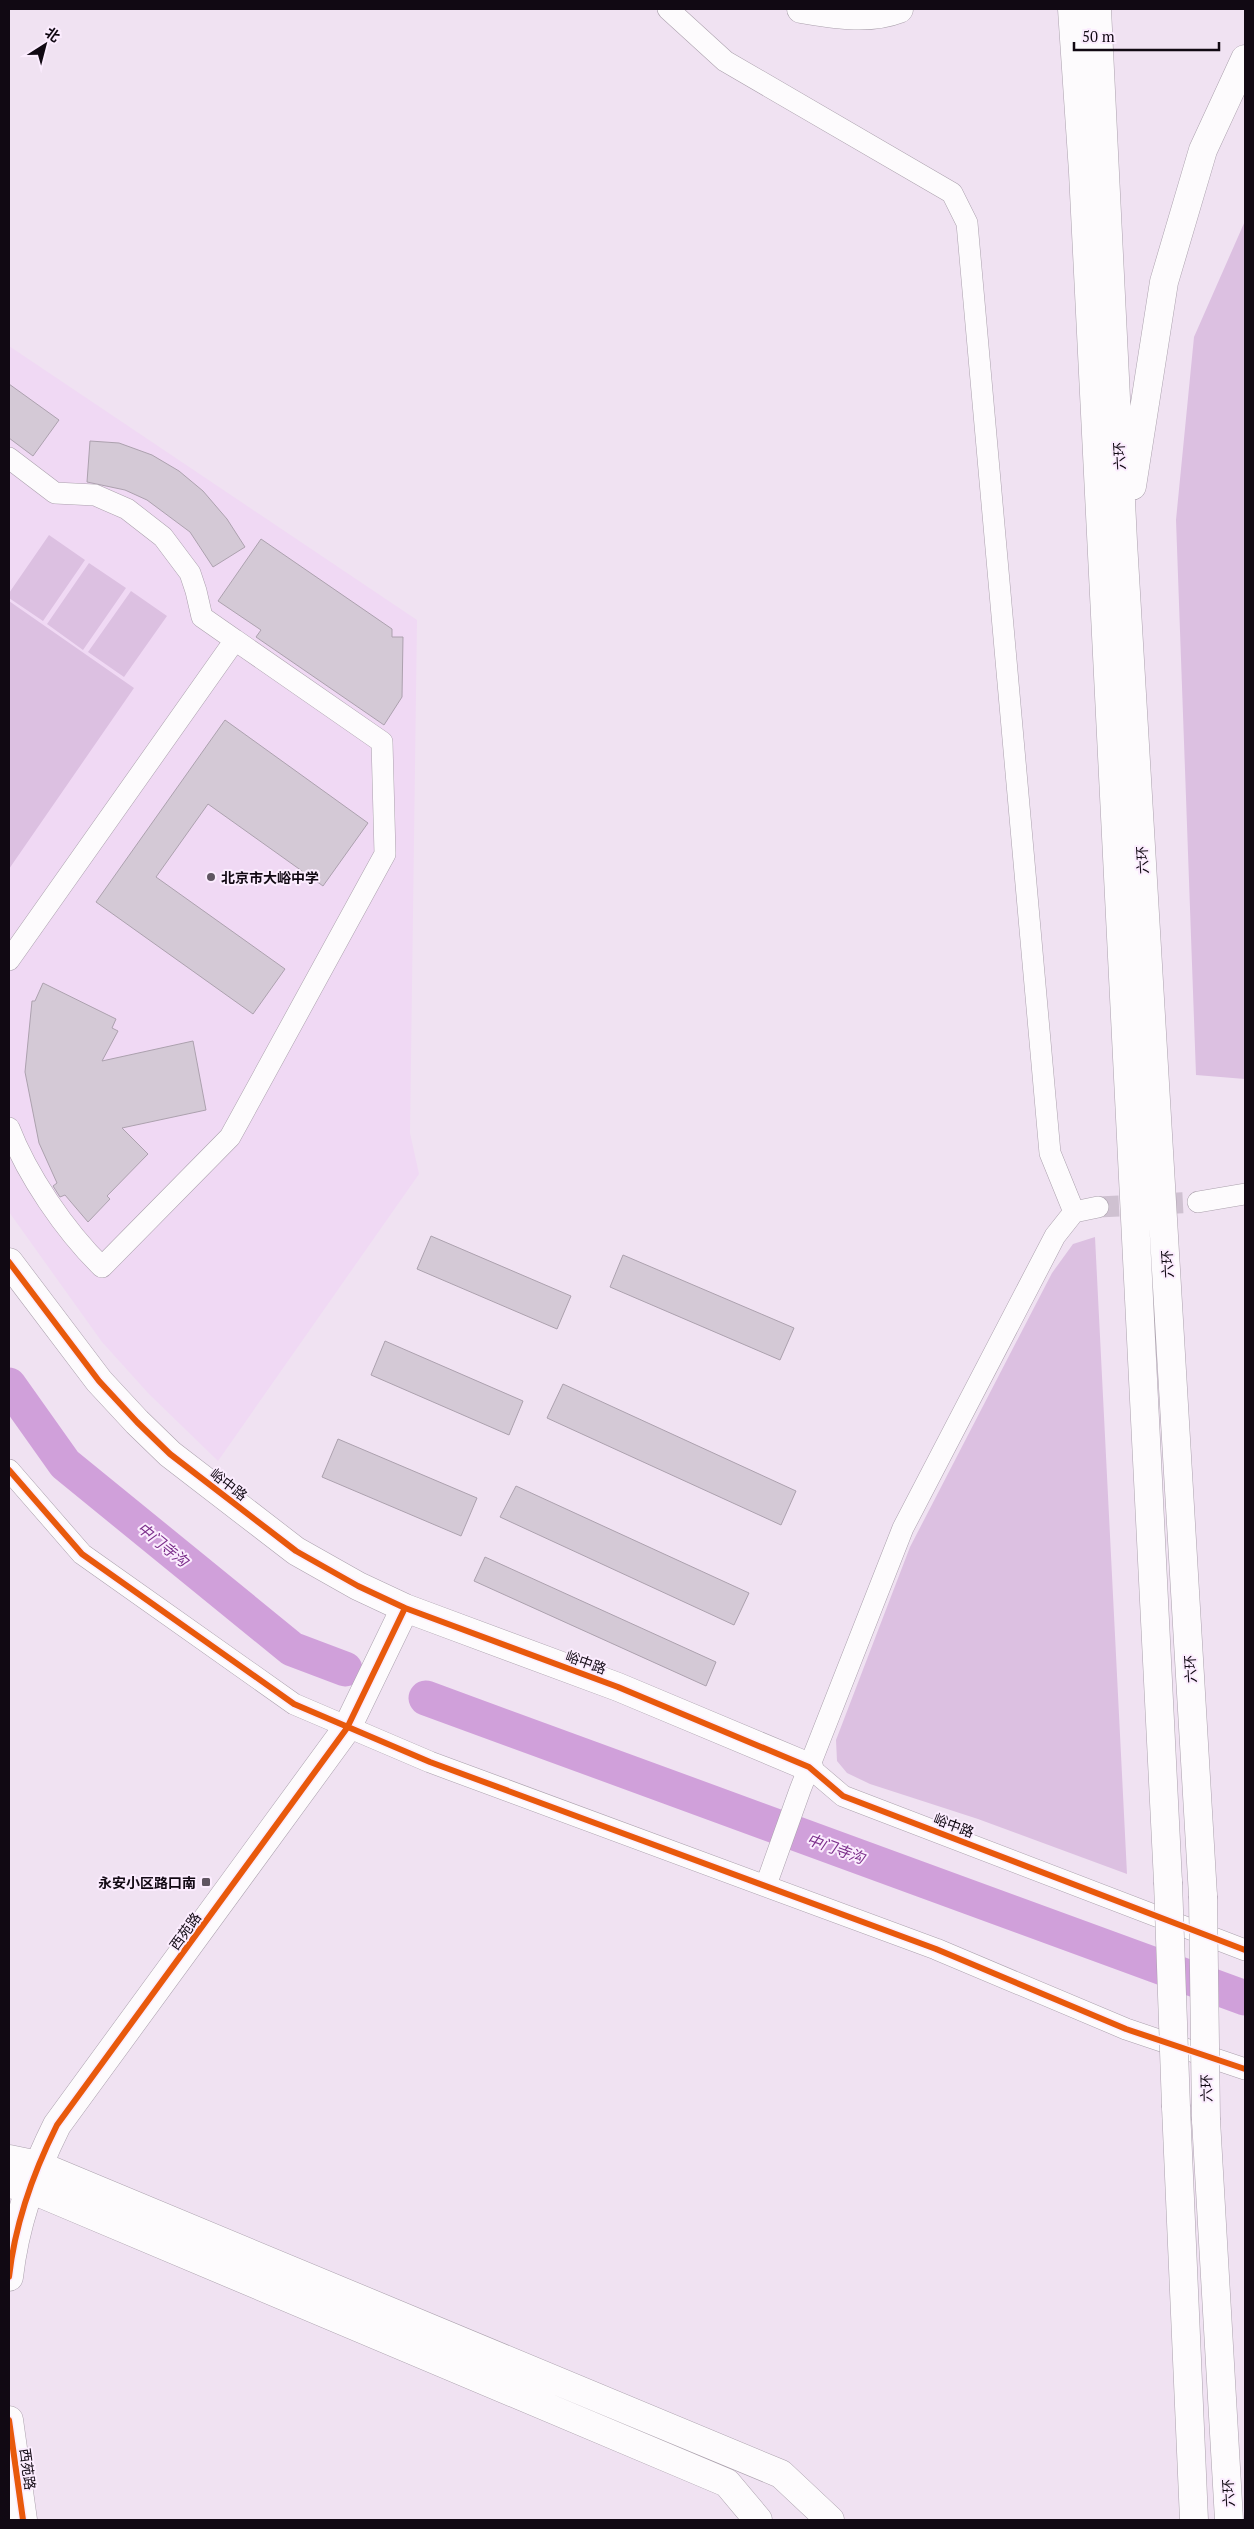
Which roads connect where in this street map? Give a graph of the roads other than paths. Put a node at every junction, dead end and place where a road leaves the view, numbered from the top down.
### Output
1 (668, 9) edge
2 (801, 9) edge
3 (899, 9) edge
4 (1059, 9) edge
5 (1072, 9) edge
6 (1098, 9) edge
7 (1245, 59) edge
8 (1083, 172) junction
9 (9, 458) edge
10 (1123, 542) junction
11 (236, 640) junction
12 (9, 960) edge
13 (10, 1133) edge
14 (1245, 1194) edge
15 (1198, 1202) tunnel mouth
16 (1098, 1207) tunnel mouth
17 (1074, 1212) junction
18 (9, 1262) edge
19 (9, 1470) edge
20 (406, 1608) junction
21 (347, 1728) junction
22 (804, 1778) junction
23 (766, 1885) junction
24 (1245, 1950) edge
25 (1245, 2069) edge
26 (9, 2159) edge
27 (25, 2179) edge
28 (9, 2277) edge
29 (9, 2420) edge
30 (23, 2520) edge
31 (758, 2520) edge
32 (830, 2520) edge
33 (1194, 2520) edge
34 (1230, 2520) edge

1 - 17 street
2 - 3 main road
4 - 8 main road
5 - 8 main road, 六环
6 - 10 main road, 六环
7 - 10 main road
8 - 33 main road, 六环, bridge
9 - 11 street
10 - 34 main road, 六环, bridge
11 - 12 street
11 - 13 street
14 - 15 street
16 - 17 street
17 - 22 street
18 - 20 main road, 峪中路
19 - 21 street
20 - 21 main road, 西苑路
20 - 22 main road, 峪中路
21 - 23 street
21 - 27 main road, 西苑路
22 - 23 street
22 - 24 street, 峪中路
23 - 25 street
26 - 27 main road
27 - 28 main road, 西苑路
27 - 31 main road
27 - 32 main road
29 - 30 main road, 西苑路

